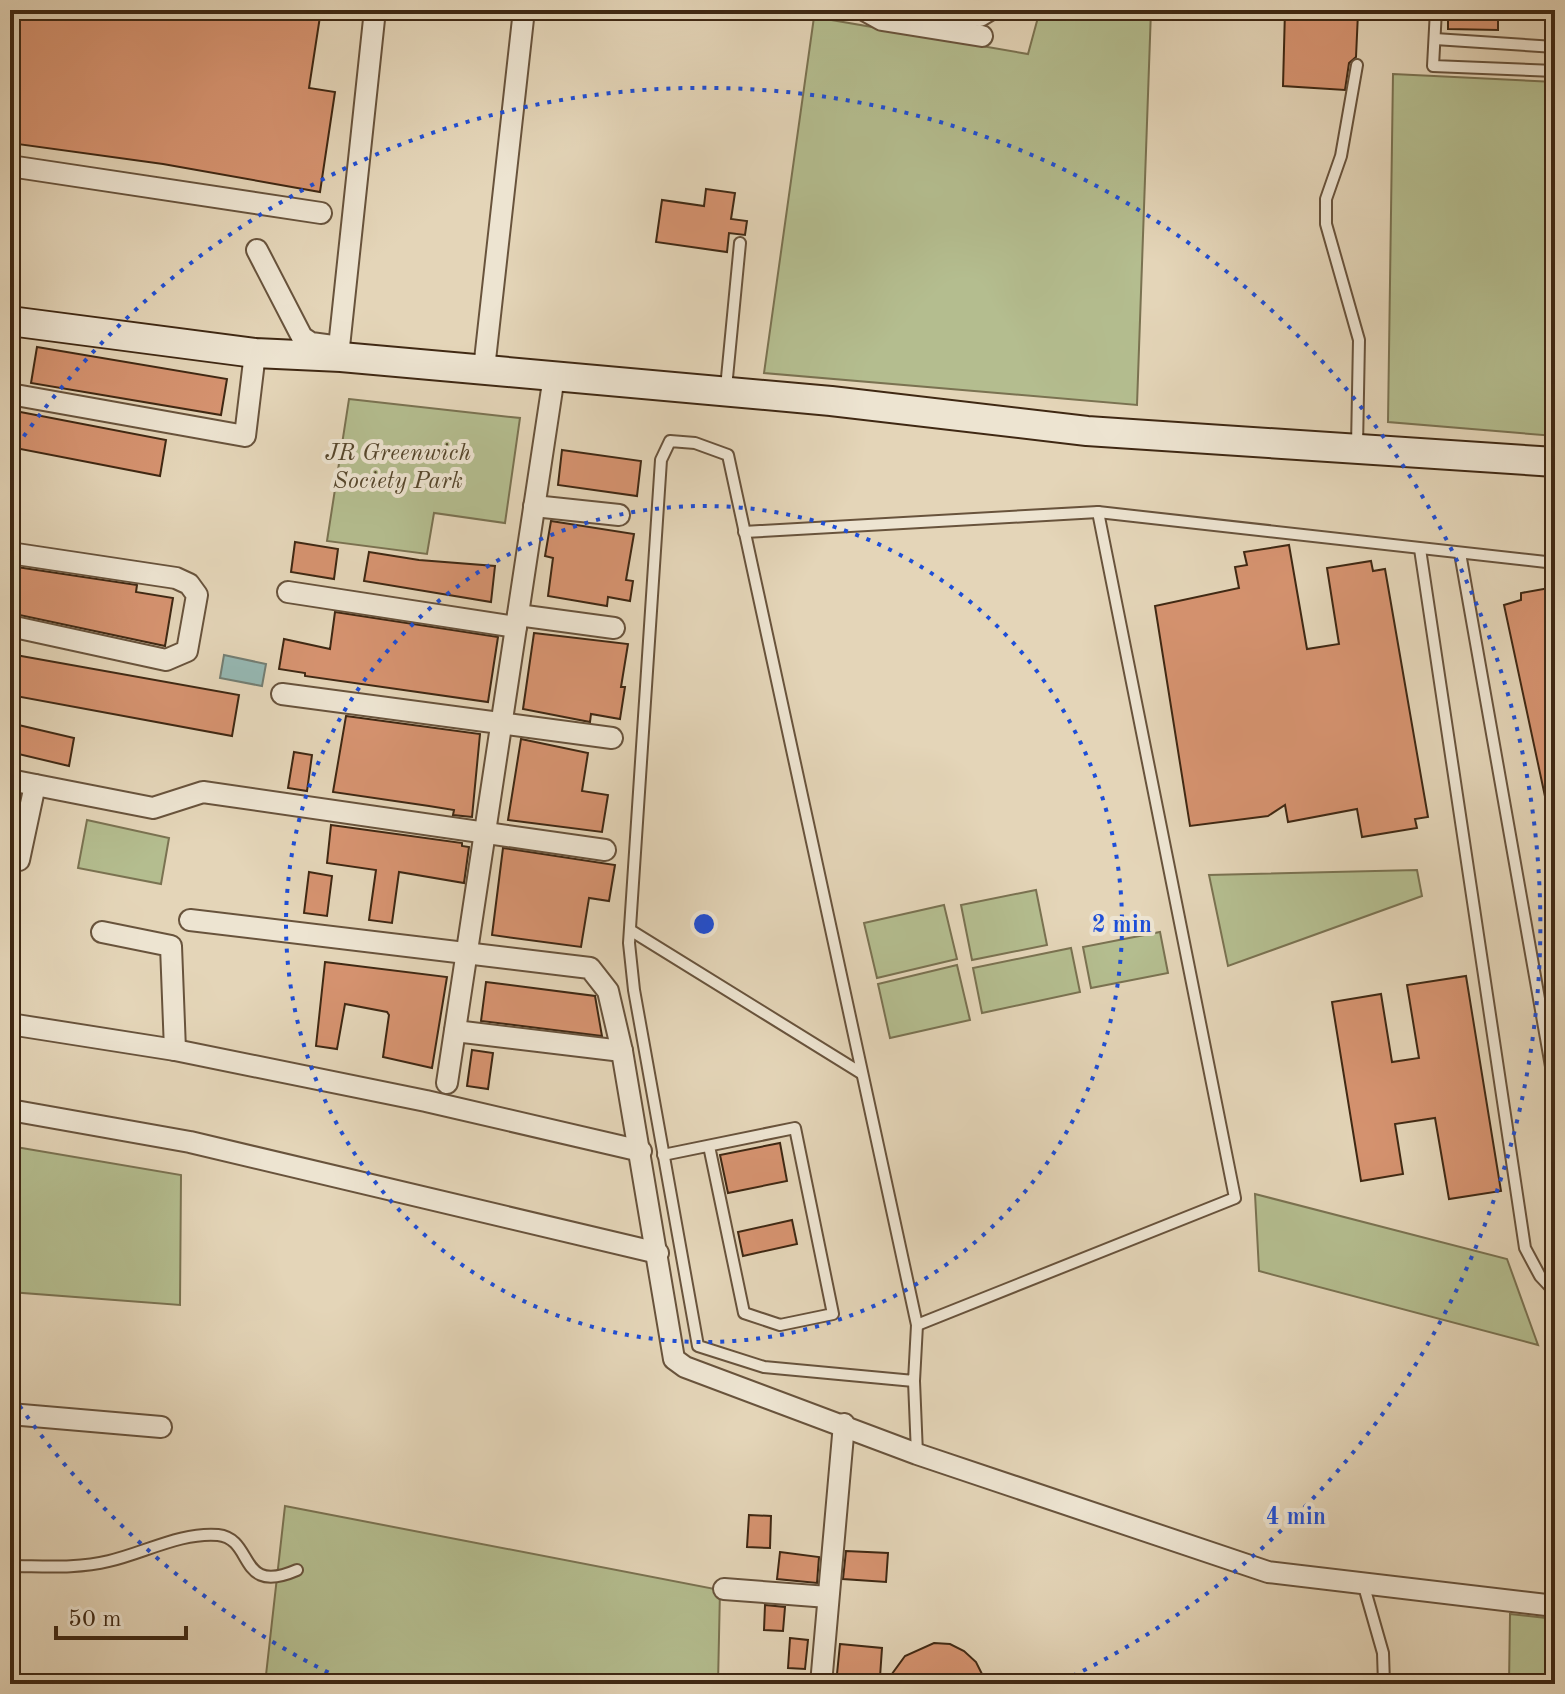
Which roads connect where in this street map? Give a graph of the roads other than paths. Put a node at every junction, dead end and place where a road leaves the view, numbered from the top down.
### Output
1 (375, 10) edge
2 (524, 10) edge
3 (864, 10) edge
4 (916, 10) edge
5 (990, 10) edge
6 (1436, 10) edge
7 (982, 36) dead end
8 (1435, 39) junction
9 (1555, 47) edge
10 (1357, 65) dead end
11 (1555, 71) edge
12 (10, 166) edge
13 (321, 213) dead end
14 (740, 243) dead end
15 (257, 250) dead end
16 (10, 321) edge
17 (339, 347) junction
18 (255, 353) junction
19 (484, 364) junction
20 (554, 376) junction
21 (726, 392) junction
22 (10, 394) edge
23 (1357, 449) junction
24 (1555, 462) edge
25 (534, 506) junction
26 (1098, 512) junction
27 (619, 515) dead end
28 (744, 532) junction
29 (1420, 549) junction
30 (10, 553) edge
31 (1460, 553) junction
32 (1555, 563) edge
33 (288, 592) dead end
34 (517, 621) junction
35 (10, 626) edge
36 (614, 628) dead end
37 (282, 694) dead end
38 (501, 723) junction
39 (612, 738) dead end
40 (10, 780) edge
41 (35, 785) junction
42 (485, 833) junction
43 (605, 850) dead end
44 (19, 860) dead end
45 (190, 920) dead end
46 (630, 930) junction
47 (102, 932) dead end
48 (466, 956) junction
49 (10, 1024) edge
50 (455, 1031) junction
51 (175, 1050) junction
52 (622, 1051) junction
53 (861, 1073) junction
54 (447, 1083) dead end
55 (1555, 1089) edge
56 (10, 1110) edge
57 (709, 1146) junction
58 (641, 1151) junction
59 (663, 1155) junction
60 (658, 1253) junction
61 (1555, 1292) edge
62 (917, 1325) junction
63 (914, 1381) junction
64 (10, 1414) edge
65 (844, 1424) junction
66 (161, 1427) dead end
67 (917, 1454) junction
68 (10, 1566) edge
69 (297, 1570) dead end
70 (1363, 1583) junction
71 (724, 1589) dead end
72 (828, 1597) junction
73 (1555, 1606) edge
74 (821, 1684) edge
75 (1384, 1684) edge

1 - 17 street
2 - 19 street
3 - 7 street
4 - 5 street
6 - 8 lane
8 - 9 lane
8 - 11 lane
10 - 23 lane
12 - 13 street
14 - 21 lane
15 - 17 street
16 - 18 street
17 - 19 street
18 - 19 street
18 - 22 street
19 - 20 street
20 - 21 street
20 - 25 street
21 - 23 street
23 - 24 street
25 - 27 street
25 - 34 street
26 - 28 lane
26 - 29 lane
26 - 62 lane
28 - 46 lane
28 - 53 lane
29 - 31 lane
29 - 61 lane
30 - 35 street
31 - 32 lane
31 - 55 lane
33 - 34 street
34 - 36 street
34 - 38 street
37 - 38 street
38 - 39 street
38 - 42 street
40 - 41 street
41 - 42 street
41 - 44 street
42 - 43 street
42 - 48 street
45 - 48 street
46 - 53 lane
46 - 59 lane
47 - 51 street
48 - 50 street
48 - 52 street
49 - 51 street
50 - 52 street
50 - 54 street
51 - 58 street
52 - 58 street
53 - 62 lane
56 - 60 street
57 - 57 lane
57 - 59 lane
58 - 60 street
59 - 63 lane
60 - 65 street
62 - 63 lane
63 - 67 lane
64 - 66 street
65 - 67 street
65 - 72 street
67 - 70 street
68 - 69 lane
70 - 73 street
70 - 75 lane
71 - 72 street
72 - 74 street

